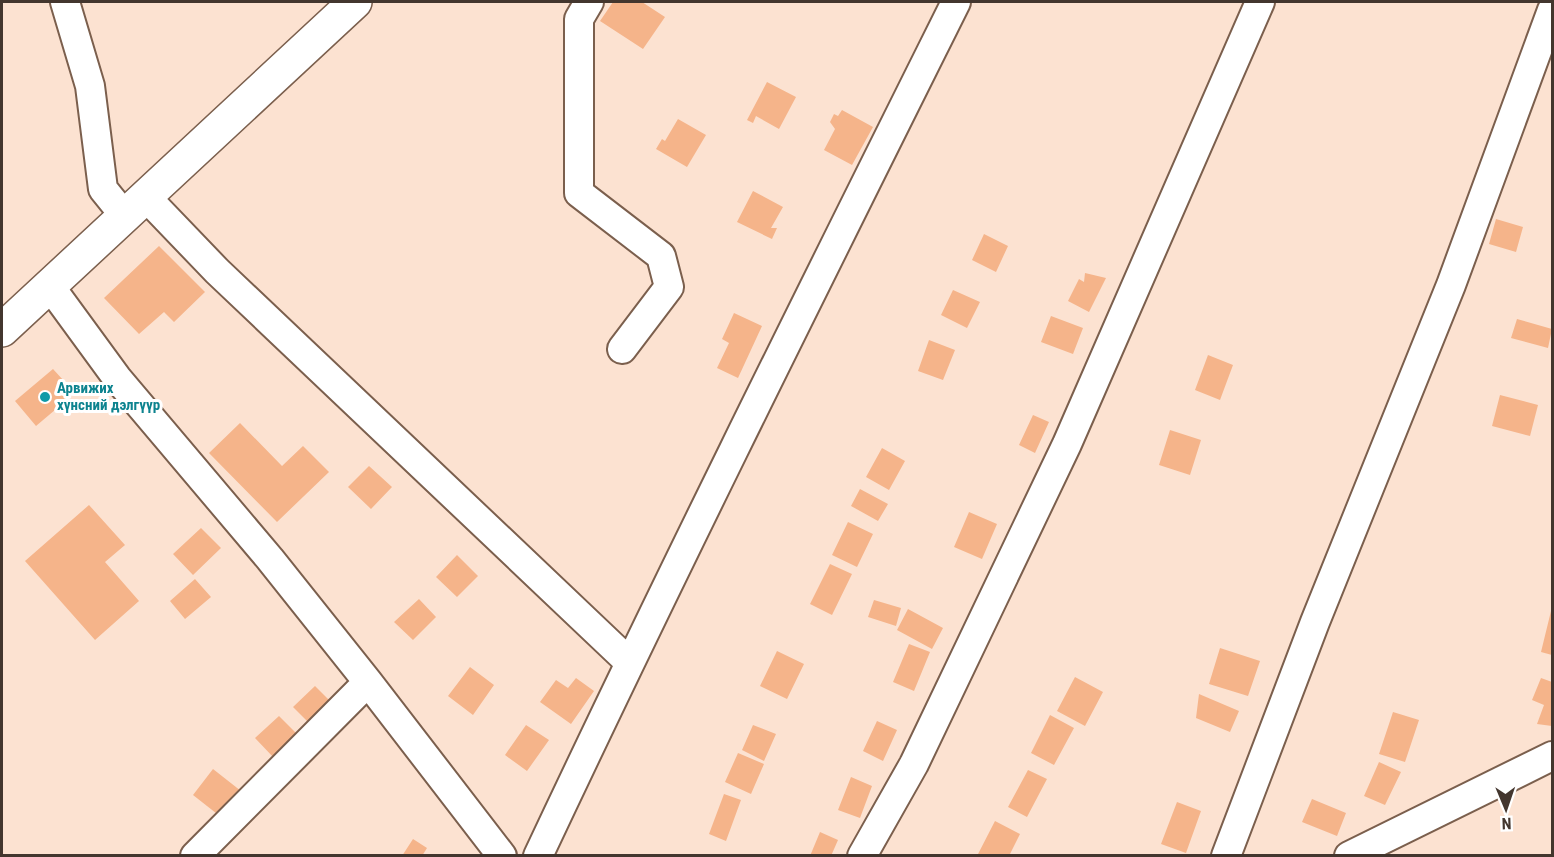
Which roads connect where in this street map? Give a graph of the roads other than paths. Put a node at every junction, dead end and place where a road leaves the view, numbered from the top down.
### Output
1 (65, 2) edge
2 (355, 2) edge
3 (589, 2) edge
4 (956, 2) edge
5 (1260, 2) edge
6 (1552, 10) edge
7 (134, 206) junction
8 (49, 285) junction
9 (2, 330) edge
10 (622, 349) dead end
11 (629, 662) junction
12 (368, 682) junction
13 (1552, 756) edge
14 (195, 855) edge
15 (502, 855) edge
16 (538, 855) edge
17 (862, 855) edge
18 (1226, 855) edge
19 (1349, 855) edge

1 - 7 street
2 - 7 main road
3 - 10 street
4 - 11 street
5 - 17 street
6 - 18 street
7 - 8 main road
7 - 11 street
8 - 9 main road
8 - 12 street
11 - 16 street
12 - 14 street
12 - 15 street
13 - 19 street

